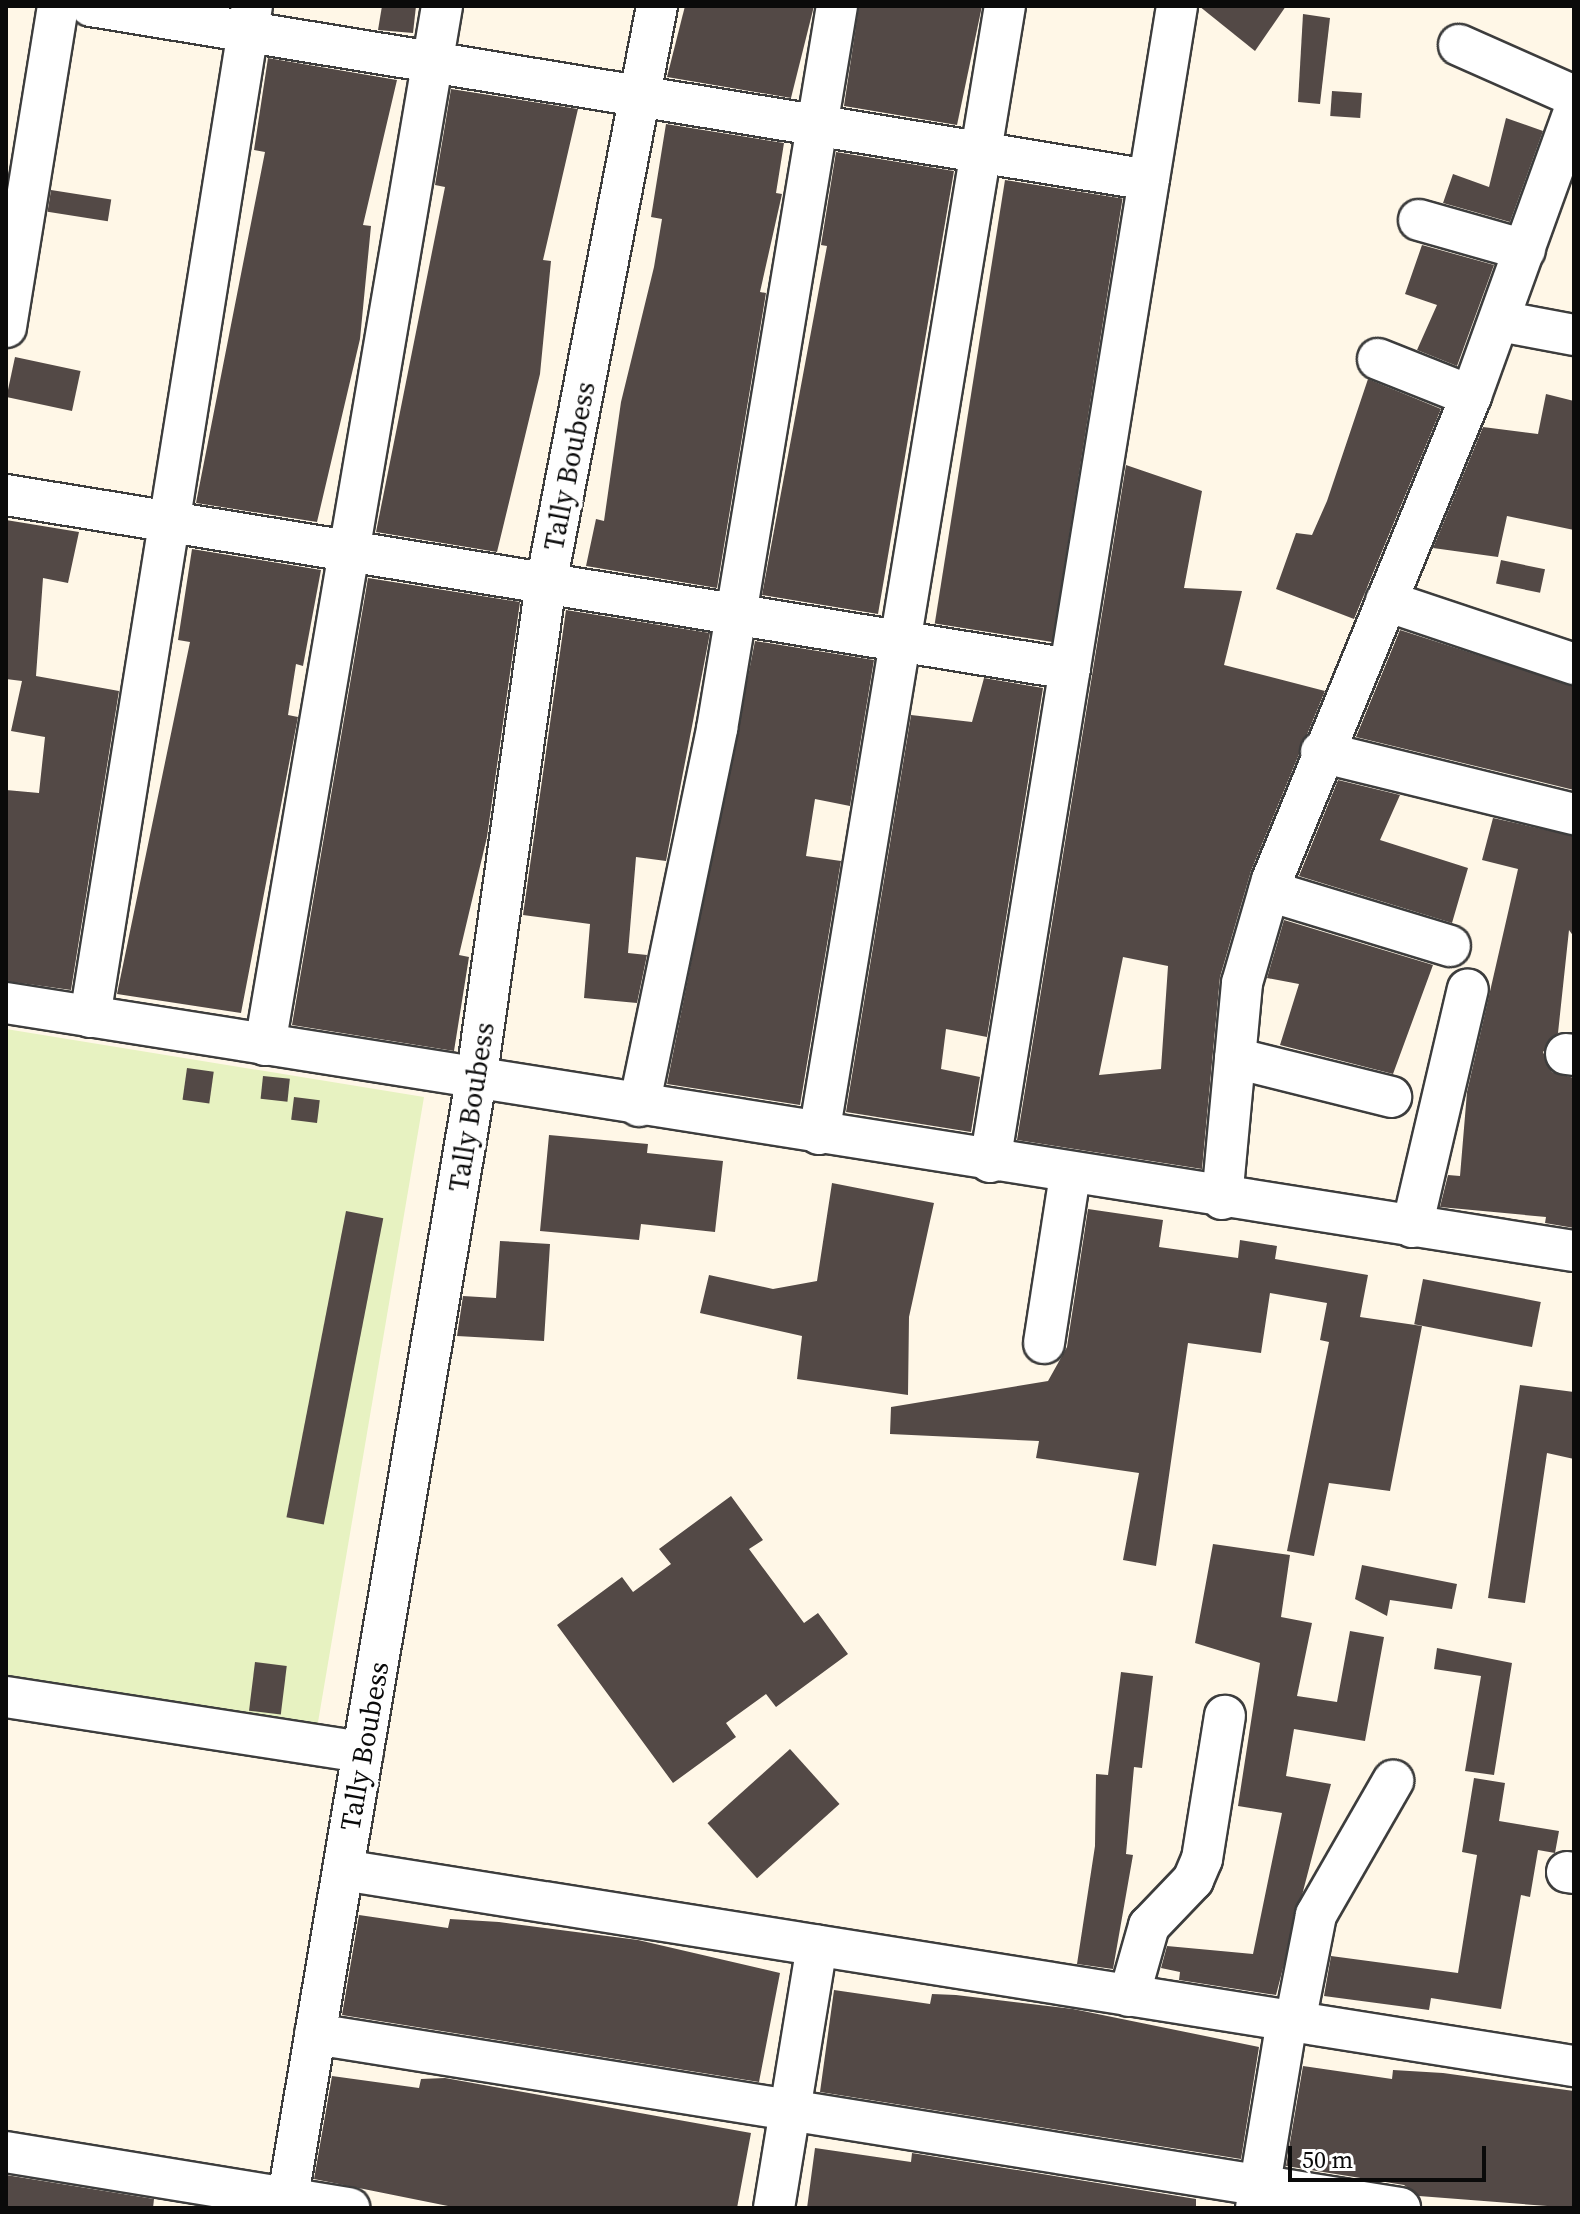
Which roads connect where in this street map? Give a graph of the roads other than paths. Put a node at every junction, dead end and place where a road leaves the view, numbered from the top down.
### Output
1 (58, 6) edge
2 (91, 6) edge
3 (442, 6) edge
4 (657, 6) edge
5 (837, 6) edge
6 (1005, 6) edge
7 (1177, 6) edge
8 (250, 19) edge
9 (1459, 45) dead end
10 (432, 62) junction
11 (1574, 96) edge
12 (642, 97) junction
13 (1574, 112) edge
14 (817, 126) junction
15 (981, 153) junction
16 (1149, 180) junction
17 (1419, 220) dead end
18 (1525, 250) junction
19 (1500, 321) junction
20 (6, 327) edge
21 (1574, 335) edge
22 (1378, 359) dead end
23 (1471, 396) junction
24 (6, 495) edge
25 (169, 522) junction
26 (349, 551) junction
27 (546, 584) junction
28 (1386, 601) junction
29 (736, 614) junction
30 (900, 641) junction
31 (1574, 664) edge
32 (1070, 669) junction
33 (1321, 752) junction
34 (1574, 814) edge
35 (1269, 891) junction
36 (1450, 946) dead end
37 (1468, 989) dead end
38 (6, 1003) edge
39 (90, 1017) junction
40 (265, 1045) junction
41 (1235, 1058) junction
42 (477, 1074) junction
43 (1391, 1097) dead end
44 (639, 1106) junction
45 (819, 1134) junction
46 (990, 1162) junction
47 (1070, 1175) junction
48 (1222, 1199) junction
49 (1412, 1227) junction
50 (1574, 1251) edge
51 (1044, 1343) dead end
52 (6, 1697) edge
53 (1225, 1716) dead end
54 (363, 1752) junction
55 (1393, 1781) dead end
56 (343, 1870) junction
57 (817, 1946) junction
58 (1129, 1996) junction
59 (1291, 2021) junction
60 (315, 2034) junction
61 (1574, 2066) edge
62 (790, 2110) junction
63 (6, 2152) edge
64 (1258, 2196) edge
65 (287, 2203) edge
66 (349, 2208) edge
67 (774, 2208) edge
68 (1400, 2208) edge

1 - 20 street
2 - 8 street
3 - 10 street
4 - 12 street, Tally Boubess
5 - 14 street
6 - 15 street
7 - 16 street
8 - 10 street
8 - 25 street
9 - 11 street
10 - 12 street
10 - 26 street
12 - 14 street
12 - 27 street, Tally Boubess
13 - 18 street
14 - 15 street
14 - 29 street
15 - 16 street
15 - 30 street
16 - 32 street
17 - 18 street
18 - 19 street
19 - 21 street
19 - 23 street
22 - 23 street
23 - 28 street
24 - 25 street
25 - 26 street
25 - 39 street
26 - 27 street
26 - 40 street
27 - 29 street
27 - 42 street, Tally Boubess
28 - 31 street
28 - 33 street
29 - 30 street
29 - 44 street
30 - 32 street
30 - 45 street
32 - 46 street
33 - 34 street
33 - 35 street
35 - 36 street
35 - 41 street
37 - 49 street
38 - 39 street
39 - 40 street
40 - 42 street
41 - 43 street
41 - 48 street
42 - 44 street
42 - 54 street, Tally Boubess
44 - 45 street
45 - 46 street
46 - 47 street
47 - 48 street
47 - 51 street
48 - 49 street
49 - 50 street
52 - 54 street
53 - 58 street
54 - 56 street, Tally Boubess
55 - 59 street
56 - 57 street
56 - 60 street, Tally Boubess
57 - 58 street
57 - 62 street
58 - 59 street
59 - 61 street
59 - 64 street
60 - 62 street
60 - 65 street, Tally Boubess
62 - 64 street
62 - 67 street
63 - 65 street
64 - 68 street
65 - 66 street

